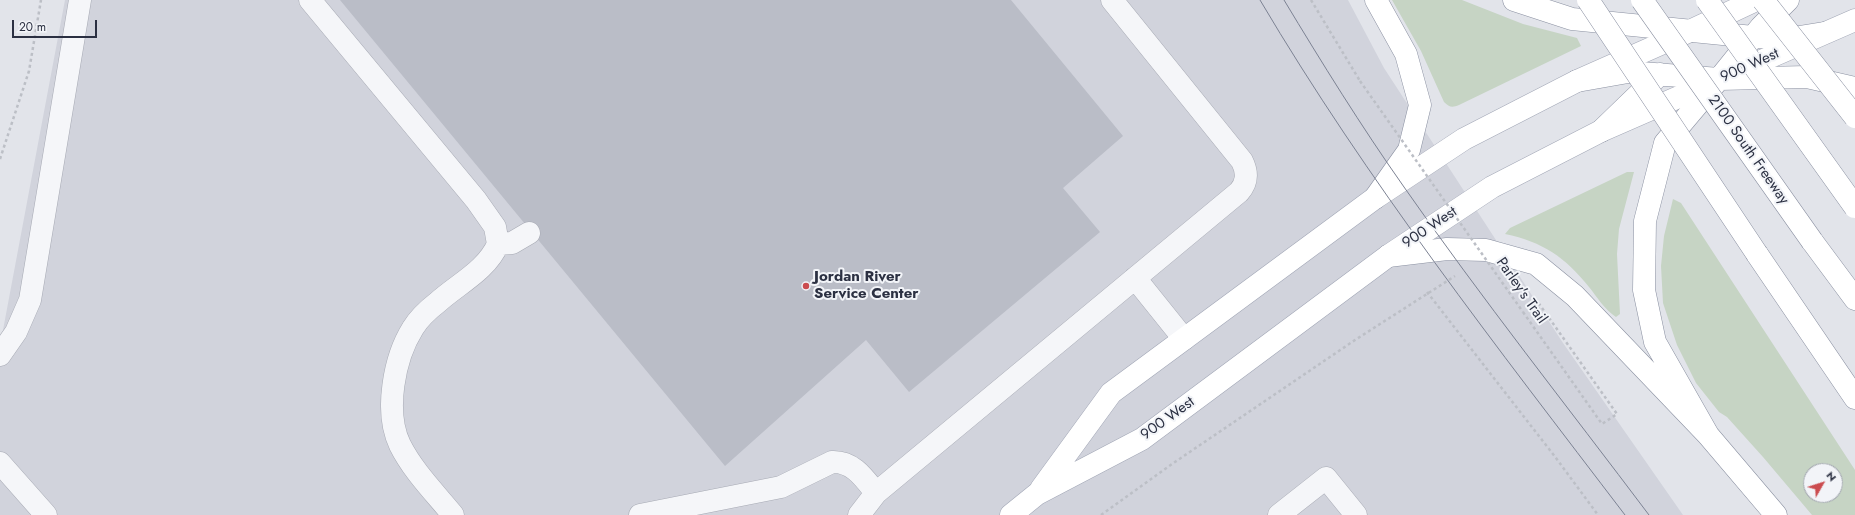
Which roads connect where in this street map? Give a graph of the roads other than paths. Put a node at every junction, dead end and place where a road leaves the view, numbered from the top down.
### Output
1 (80, 0) edge
2 (310, 0) edge
3 (1112, 0) edge
4 (1376, 0) edge
5 (1514, 0) edge
6 (1588, 0) edge
7 (1642, 0) edge
8 (1707, 0) edge
9 (1715, 0) edge
10 (1756, 0) edge
11 (1763, 0) edge
12 (1788, 0) edge
13 (1855, 20) edge
14 (1690, 32) junction
15 (1824, 33) junction
16 (1752, 37) junction
17 (1659, 74) junction
18 (1719, 79) junction
19 (1577, 81) junction
20 (1855, 88) edge
21 (1855, 117) edge
22 (1600, 132) junction
23 (1375, 198) junction
24 (1855, 206) edge
25 (529, 233) dead end
26 (498, 244) junction
27 (1388, 256) junction
28 (1135, 278) junction
29 (1855, 299) edge
30 (1184, 339) junction
31 (0, 355) edge
32 (1855, 398) edge
33 (1708, 435) junction
34 (0, 463) edge
35 (876, 493) junction
36 (1038, 494) junction
37 (46, 515) edge
38 (453, 515) edge
39 (640, 515) edge
40 (859, 515) edge
41 (1011, 515) edge
42 (1279, 515) edge
43 (1356, 515) edge
44 (1776, 515) edge

1 - 31 lane
2 - 26 lane
3 - 28 lane
4 - 23 main road
5 - 14 main road
6 - 32 main road, bridge
7 - 29 main road, 2100 South Freeway, bridge
8 - 24 main road, bridge
9 - 14 main road
10 - 14 main road, 900 West
11 - 21 main road, bridge
12 - 16 main road
13 - 15 main road, 900 West
14 - 16 main road
14 - 17 main road
14 - 19 main road, 900 West
15 - 16 main road
15 - 18 main road, 900 West
16 - 18 main road
17 - 18 main road
17 - 19 main road
17 - 22 main road
18 - 20 main road
18 - 22 main road, 900 West
18 - 33 main road
19 - 23 main road, 900 West
22 - 27 main road, 900 West
23 - 30 main road, 900 West
25 - 26 lane
26 - 38 lane
27 - 33 main road
27 - 36 main road, 900 West
28 - 30 lane
28 - 35 lane
30 - 36 main road, 900 West
33 - 44 main road
34 - 37 lane
35 - 39 lane
35 - 40 lane
36 - 41 main road, 900 West
42 - 43 lane

